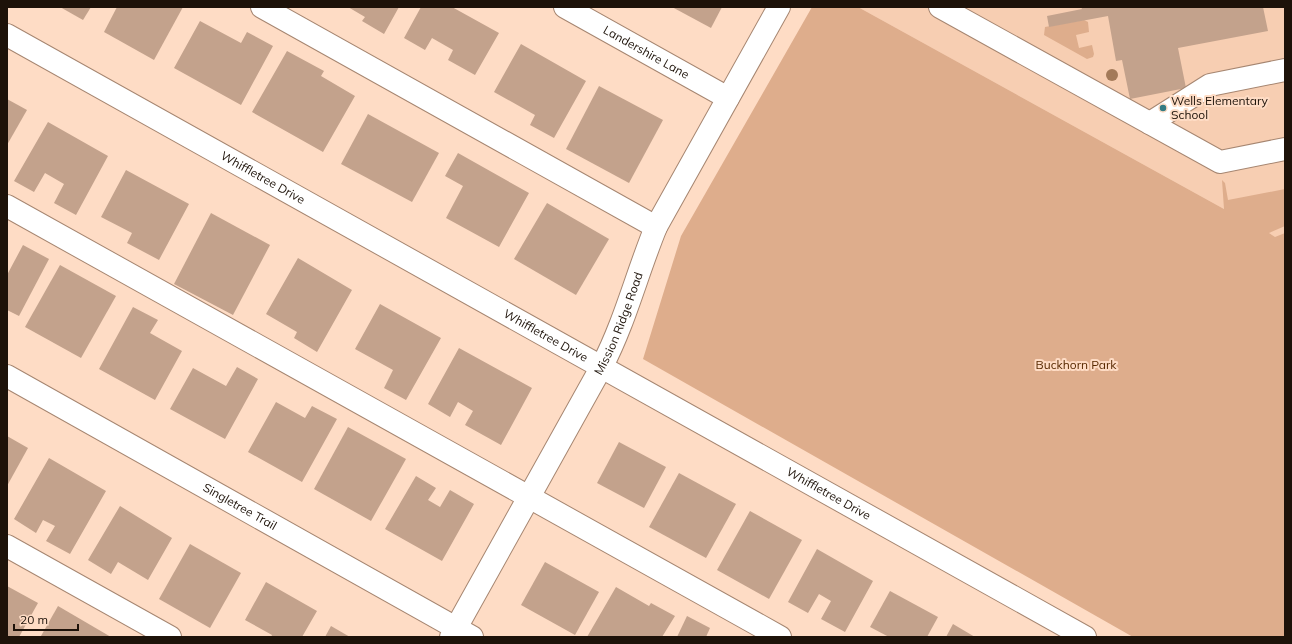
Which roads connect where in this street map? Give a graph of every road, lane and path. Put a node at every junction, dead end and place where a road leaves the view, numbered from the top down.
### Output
1 (262, 7) edge
2 (565, 7) edge
3 (779, 7) edge
4 (940, 7) edge
5 (7, 35) edge
6 (1285, 70) edge
7 (728, 98) junction
8 (1150, 123) junction
9 (1285, 149) edge
10 (7, 206) edge
11 (656, 227) junction
12 (602, 366) junction
13 (7, 376) edge
14 (528, 498) junction
15 (7, 546) edge
16 (460, 634) edge
17 (170, 637) edge
18 (780, 637) edge
19 (1085, 637) edge

1 - 11 street
2 - 7 street, Landershire Lane
3 - 7 street, Mission Ridge Road
4 - 8 street
5 - 12 street, Whiffletree Drive
6 - 8 street
7 - 11 street, Mission Ridge Road
8 - 9 street
10 - 14 street
11 - 12 street, Mission Ridge Road
12 - 14 street, Mission Ridge Road
12 - 19 street, Whiffletree Drive
13 - 16 street, Singletree Trail
14 - 16 street, Mission Ridge Road
14 - 18 street
15 - 17 street

